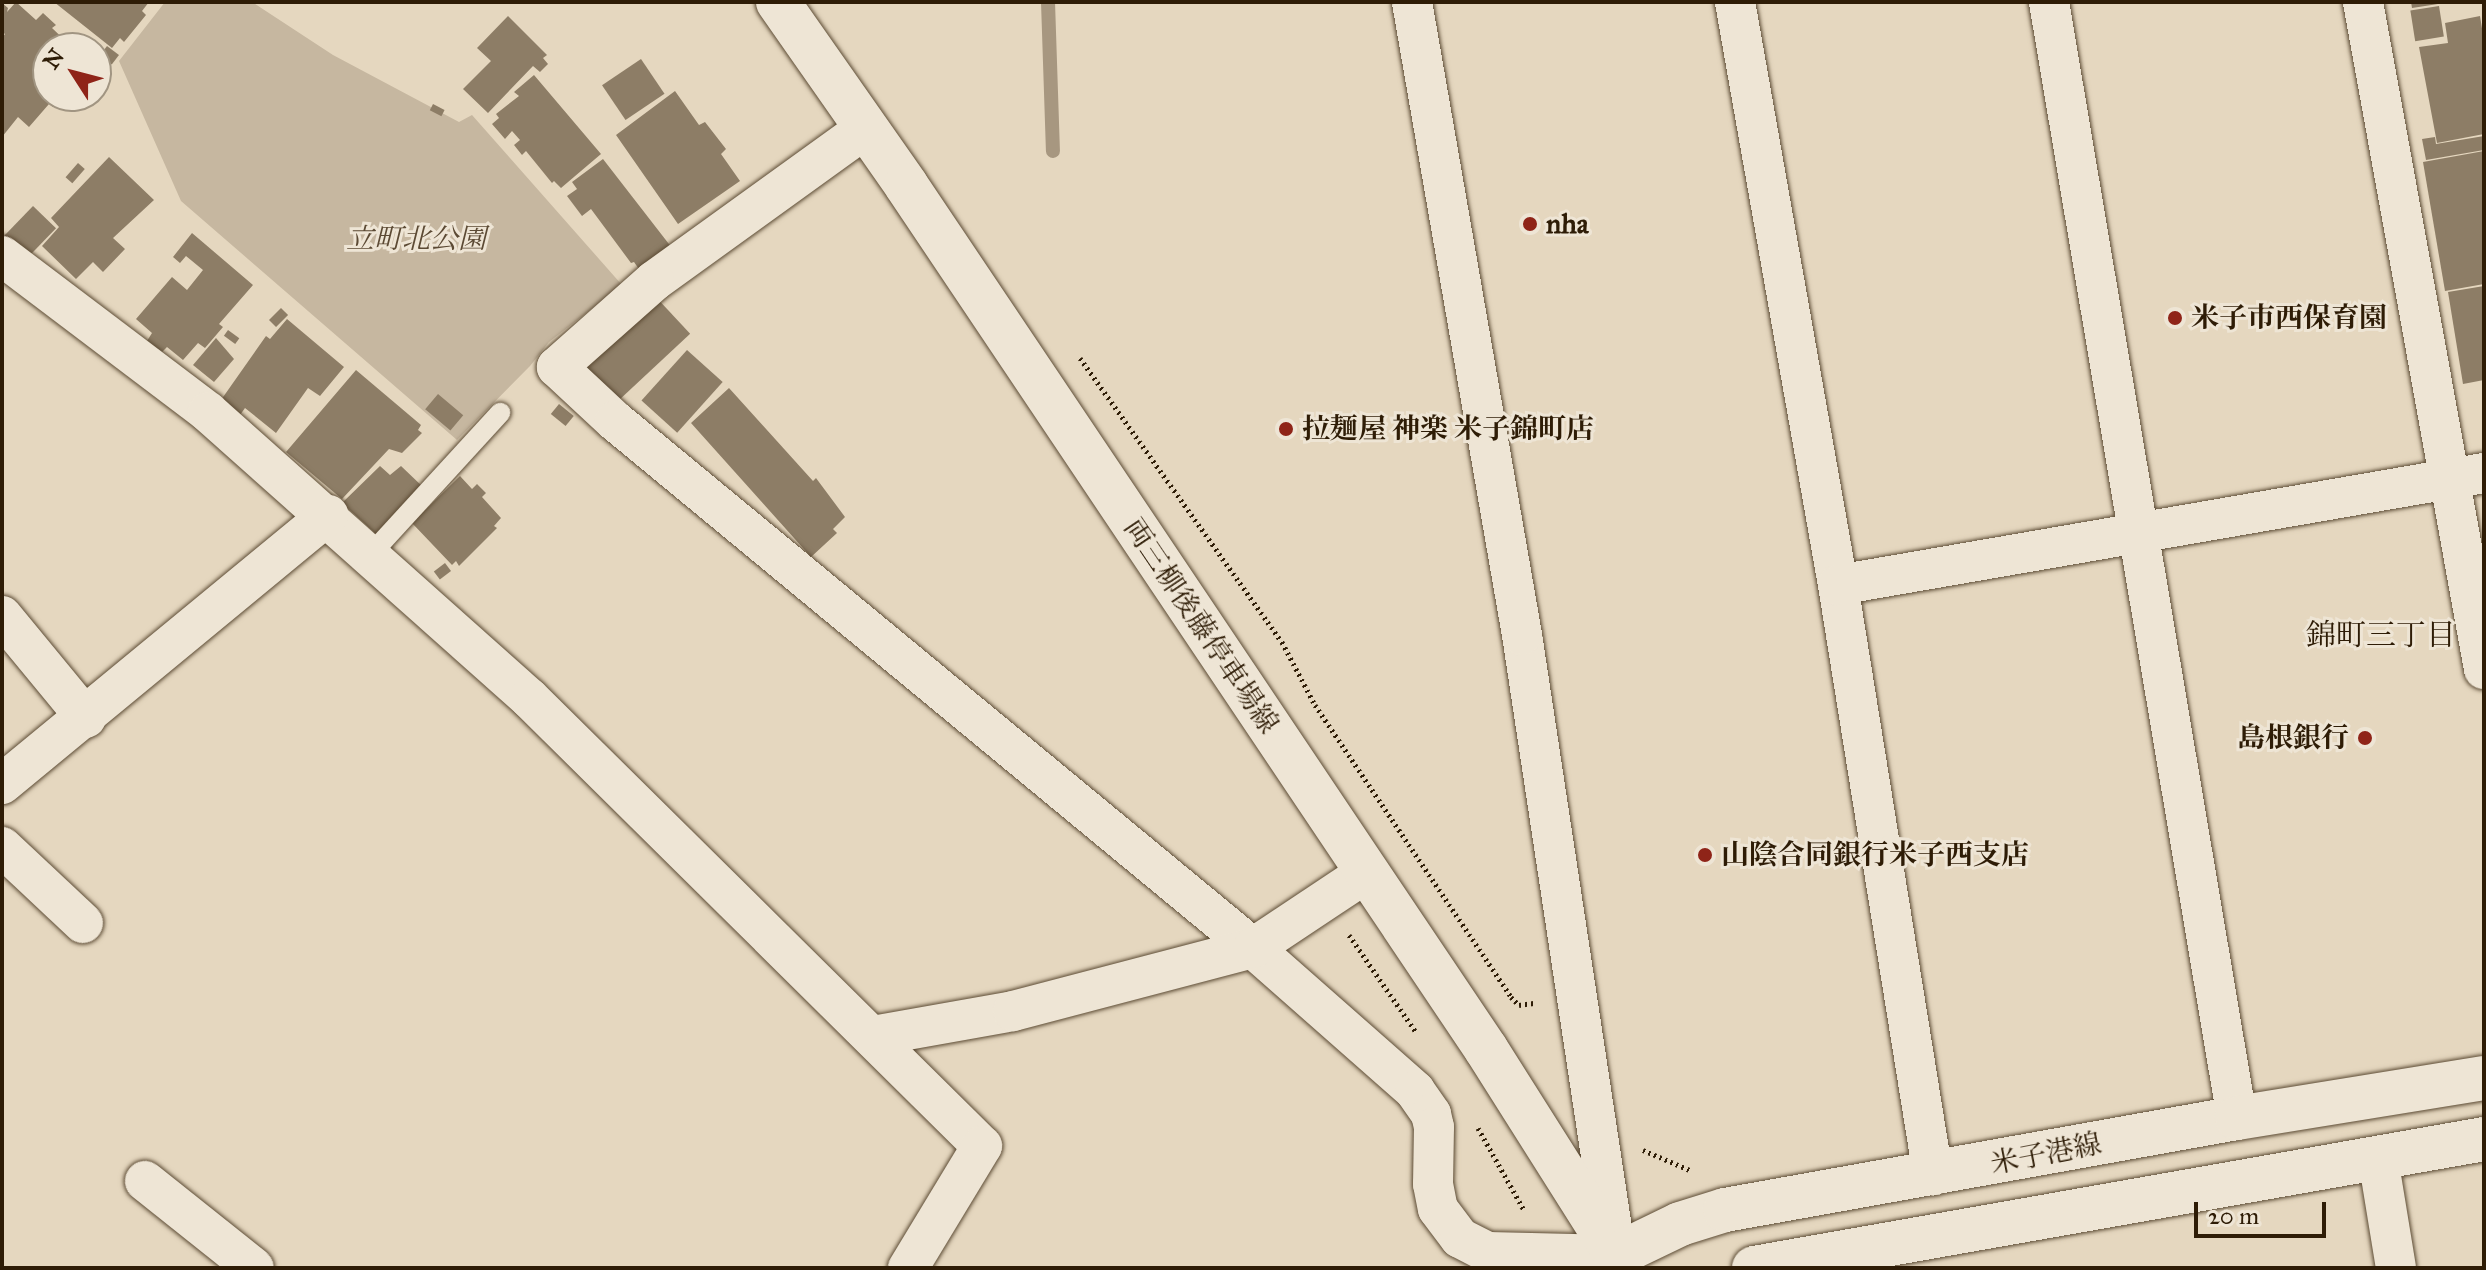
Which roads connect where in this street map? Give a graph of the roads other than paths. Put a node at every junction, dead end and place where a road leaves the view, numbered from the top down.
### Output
1 (778, 2) edge
2 (1412, 2) edge
3 (1735, 2) edge
4 (2049, 2) edge
5 (2363, 2) edge
6 (866, 128) junction
7 (2, 256) edge
8 (500, 413) dead end
9 (2467, 476) edge
10 (328, 515) junction
11 (2137, 532) junction
12 (370, 555) junction
13 (1838, 585) junction
14 (2, 616) edge
15 (2484, 669) edge
16 (86, 718) junction
17 (2, 784) edge
18 (2, 847) edge
19 (1366, 873) junction
20 (83, 923) dead end
21 (1253, 948) junction
22 (873, 1036) junction
23 (2484, 1078) edge
24 (2237, 1118) junction
25 (2484, 1139) edge
26 (2378, 1158) junction
27 (1933, 1175) junction
28 (145, 1181) dead end
29 (1628, 1264) edge
30 (254, 1268) edge
31 (908, 1268) edge
32 (1754, 1268) edge
33 (2396, 1268) edge

1 - 6 main road, 両三柳後藤停車場線
2 - 29 street
3 - 13 street
4 - 11 street
5 - 9 street
6 - 19 main road, 両三柳後藤停車場線
6 - 21 street
7 - 10 street
8 - 12 lane
9 - 11 street
9 - 15 street
10 - 12 street
10 - 16 street
11 - 13 street
11 - 24 street
12 - 22 street
13 - 27 street
14 - 16 street
16 - 17 street
18 - 20 street
19 - 21 street
19 - 29 main road, 両三柳後藤停車場線
21 - 22 street
21 - 29 street
22 - 31 street
23 - 24 main road, 米子港線
24 - 27 main road, 米子港線
25 - 26 main road
26 - 32 main road
26 - 33 street
27 - 29 main road, 米子港線
28 - 30 street

